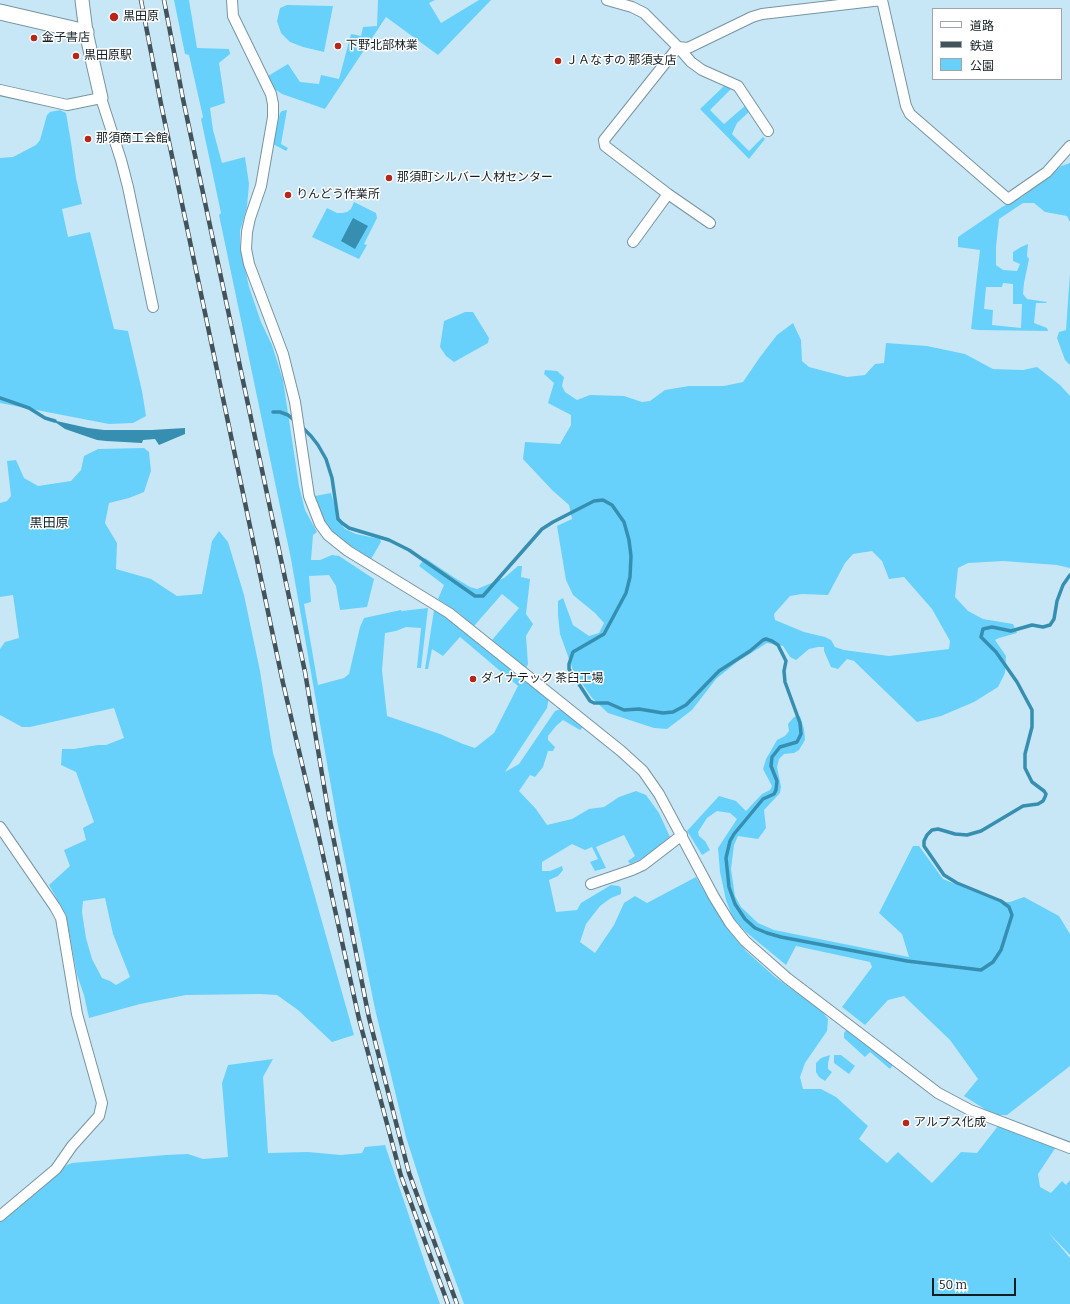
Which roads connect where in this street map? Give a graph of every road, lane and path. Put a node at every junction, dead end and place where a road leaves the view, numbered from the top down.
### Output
1 (82, 0) edge
2 (232, 0) edge
3 (607, 0) edge
4 (882, 0) edge
5 (0, 12) edge
6 (86, 32) junction
7 (678, 47) junction
8 (0, 90) edge
9 (101, 98) junction
10 (768, 131) dead end
11 (1070, 146) edge
12 (668, 194) junction
13 (710, 223) dead end
14 (633, 242) dead end
15 (153, 307) dead end
16 (0, 827) edge
17 (682, 835) junction
18 (591, 884) dead end
19 (1070, 1148) edge
20 (0, 1216) edge

1 - 6 street
2 - 17 street
3 - 7 street
4 - 7 street
4 - 11 street
5 - 6 main road
6 - 9 street
7 - 10 street
7 - 12 street
8 - 9 street
9 - 15 street
12 - 13 street
12 - 14 street
16 - 20 street
17 - 18 street
17 - 19 street

